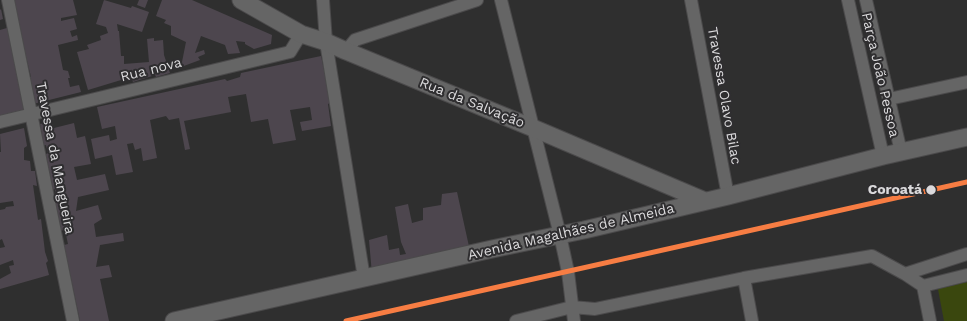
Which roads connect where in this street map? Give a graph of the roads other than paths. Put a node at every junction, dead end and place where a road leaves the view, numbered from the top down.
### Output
1 (8, 0) edge
2 (241, 0) edge
3 (322, 0) edge
4 (477, 0) edge
5 (501, 0) edge
6 (691, 0) edge
7 (848, 0) edge
8 (866, 0) edge
9 (301, 34) junction
10 (326, 42) junction
11 (346, 51) junction
12 (967, 82) edge
13 (889, 99) junction
14 (31, 114) junction
15 (0, 122) edge
16 (533, 128) junction
17 (967, 137) edge
18 (901, 152) junction
19 (883, 156) junction
20 (728, 196) junction
21 (705, 201) junction
22 (560, 235) junction
23 (967, 254) edge
24 (905, 274) junction
25 (967, 275) edge
26 (364, 278) junction
27 (744, 278) junction
28 (923, 286) junction
29 (572, 307) junction
30 (595, 309) junction
31 (73, 321) edge
32 (174, 321) edge
33 (516, 321) edge
34 (574, 321) edge
35 (752, 321) edge
36 (930, 321) edge

1 - 14 street, Travessa da Mangueira
2 - 9 street, Rua da Salvação
3 - 10 street
4 - 11 street
5 - 16 street
6 - 20 street, Travessa Olavo Bilac
7 - 19 street, Parça João Pessoa
8 - 13 street, Parça João Pessoa
9 - 10 street, Rua da Salvação
9 - 14 street, Rua nova
10 - 11 street, Rua da Salvação
10 - 26 street
11 - 16 street, Rua da Salvação
12 - 13 street
13 - 18 street, Parça João Pessoa
14 - 15 street, Rua nova
14 - 31 street, Travessa da Mangueira
16 - 21 street, Rua da Salvação
16 - 22 street
17 - 18 street, Avenida Magalhães de Almeida
18 - 19 street, Avenida Magalhães de Almeida
19 - 20 street, Avenida Magalhães de Almeida
20 - 21 street, Avenida Magalhães de Almeida
21 - 22 street, Avenida Magalhães de Almeida
22 - 26 street, Avenida Magalhães de Almeida
22 - 29 street
23 - 24 street
24 - 27 street
24 - 28 street
25 - 28 street
26 - 32 street, Avenida Magalhães de Almeida
27 - 30 street
27 - 35 street
28 - 36 street
29 - 30 street
29 - 33 street
29 - 34 street
30 - 34 street

